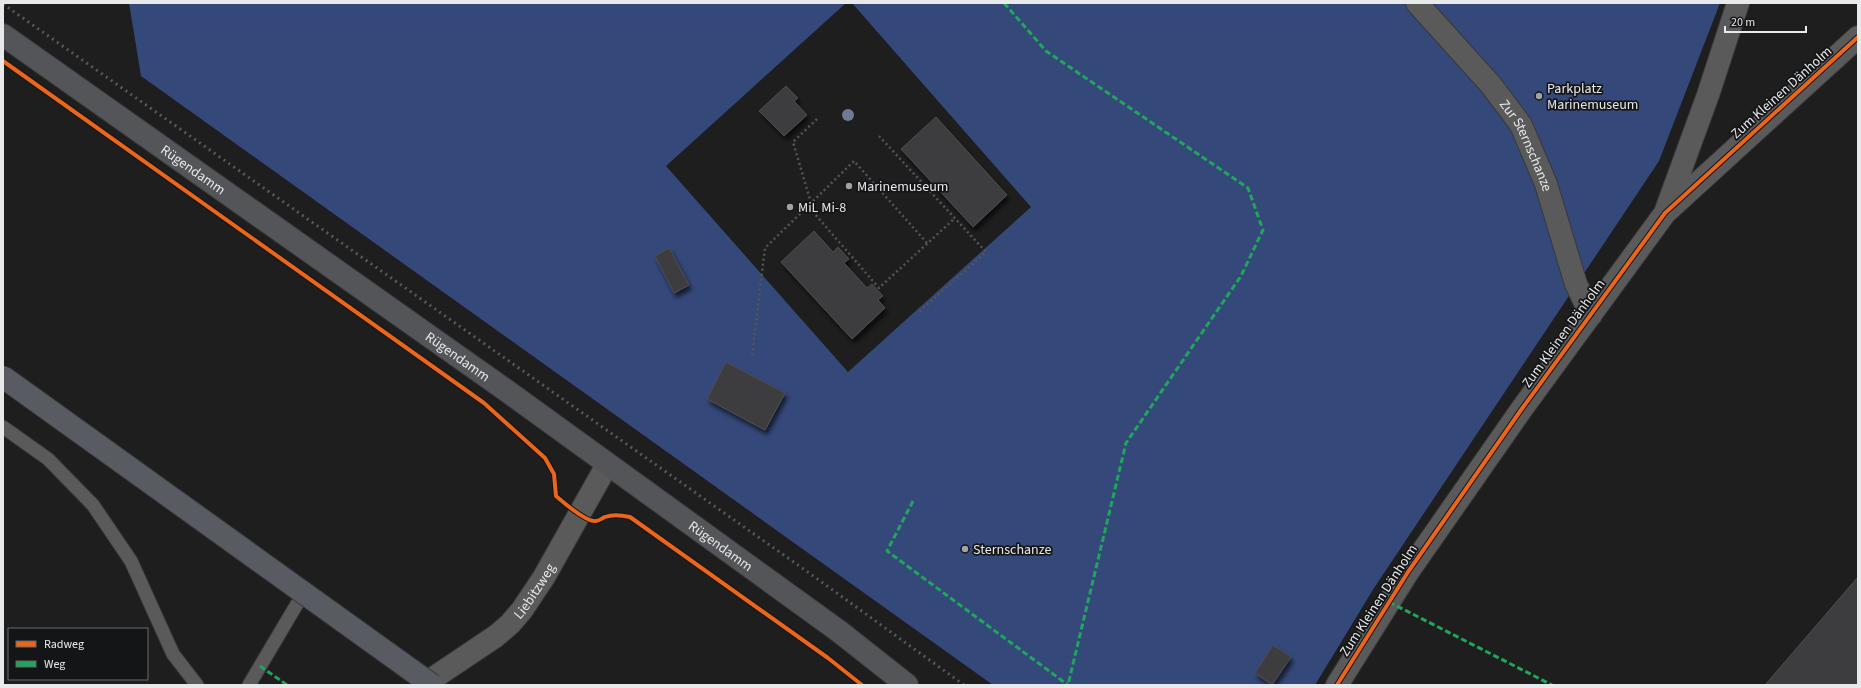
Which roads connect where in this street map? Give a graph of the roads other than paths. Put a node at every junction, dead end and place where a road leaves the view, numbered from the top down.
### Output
1 (1416, 3) edge
2 (1738, 3) edge
3 (3, 35) edge
4 (1858, 37) edge
5 (1665, 213) junction
6 (1590, 315) junction
7 (3, 378) edge
8 (3, 427) edge
9 (607, 465) junction
10 (297, 604) dead end
11 (197, 685) edge
12 (249, 685) edge
13 (426, 685) edge
14 (432, 685) edge
15 (907, 685) edge
16 (1337, 685) edge

1 - 6 street, Zur Sternschanze
2 - 5 street, Zum Kleinen Dänholm
3 - 9 main road, Rügendamm
4 - 5 street, Zum Kleinen Dänholm
5 - 6 street, Zum Kleinen Dänholm
6 - 16 street, Zum Kleinen Dänholm
7 - 14 highway, bridge
8 - 11 lane
9 - 13 street, Liebitzweg
9 - 15 main road, Rügendamm
10 - 12 lane

